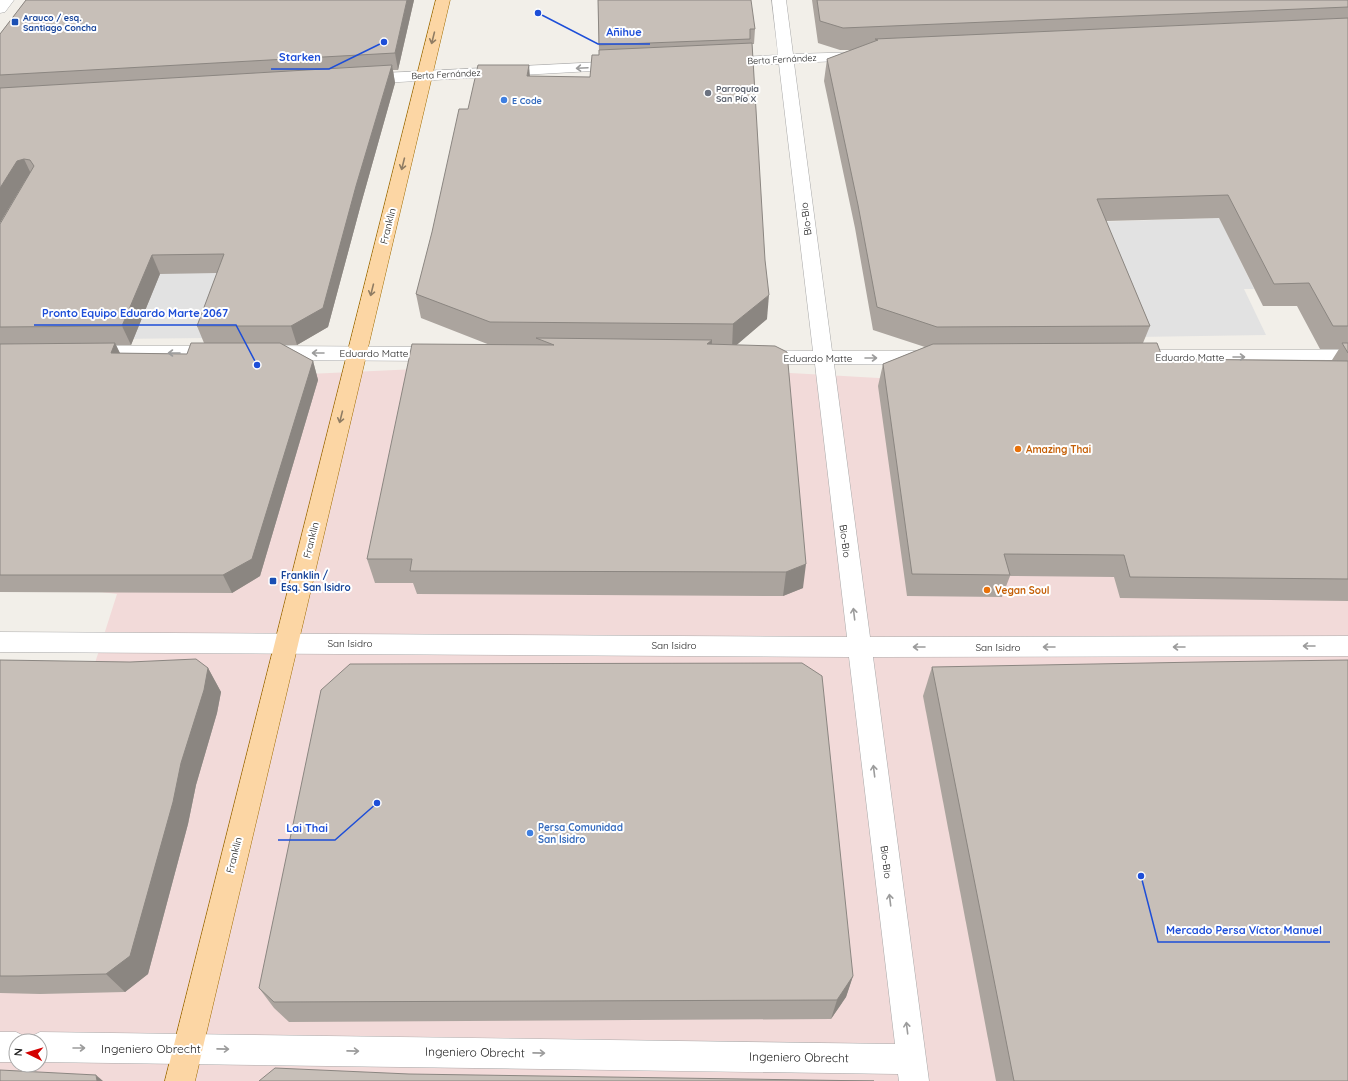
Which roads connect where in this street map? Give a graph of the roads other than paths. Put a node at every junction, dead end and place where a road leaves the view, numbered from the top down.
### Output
1 (7, 0) edge
2 (443, 0) edge
3 (779, 0) edge
4 (0, 9) edge
5 (879, 55) edge
6 (786, 59) junction
7 (707, 62) edge
8 (636, 66) edge
9 (424, 75) junction
10 (346, 80) edge
11 (95, 353) edge
12 (356, 353) junction
13 (459, 354) edge
14 (736, 357) edge
15 (1117, 357) edge
16 (1348, 357) edge
17 (823, 358) junction
18 (942, 358) edge
19 (0, 642) edge
20 (286, 643) junction
21 (1348, 646) edge
22 (858, 647) junction
23 (48, 1048) edge
24 (188, 1048) junction
25 (912, 1070) edge
26 (180, 1081) edge

1 - 4 street
2 -> 9 main road, Franklin
3 - 6 street, Bio-Bio
5 - 6 street, Berta Fernández
6 - 7 street, Berta Fernández
6 - 17 street, Bio-Bio
8 -> 9 street, Berta Fernández
9 - 10 street, Berta Fernández
9 -> 12 main road, Franklin
12 -> 11 street, Eduardo Matte
12 - 13 street, Eduardo Matte
12 -> 20 main road, Franklin
14 - 17 street, Eduardo Matte
15 -> 16 street, Eduardo Matte
17 -> 18 street, Eduardo Matte
22 -> 17 street, Bio-Bio
19 - 20 street, San Isidro
20 - 22 street, San Isidro
20 - 24 main road, Franklin
21 -> 22 street, San Isidro
25 -> 22 street, Bio-Bio
23 -> 24 street, Ingeniero Obrecht
24 -> 25 street, Ingeniero Obrecht
24 - 26 main road, Franklin

